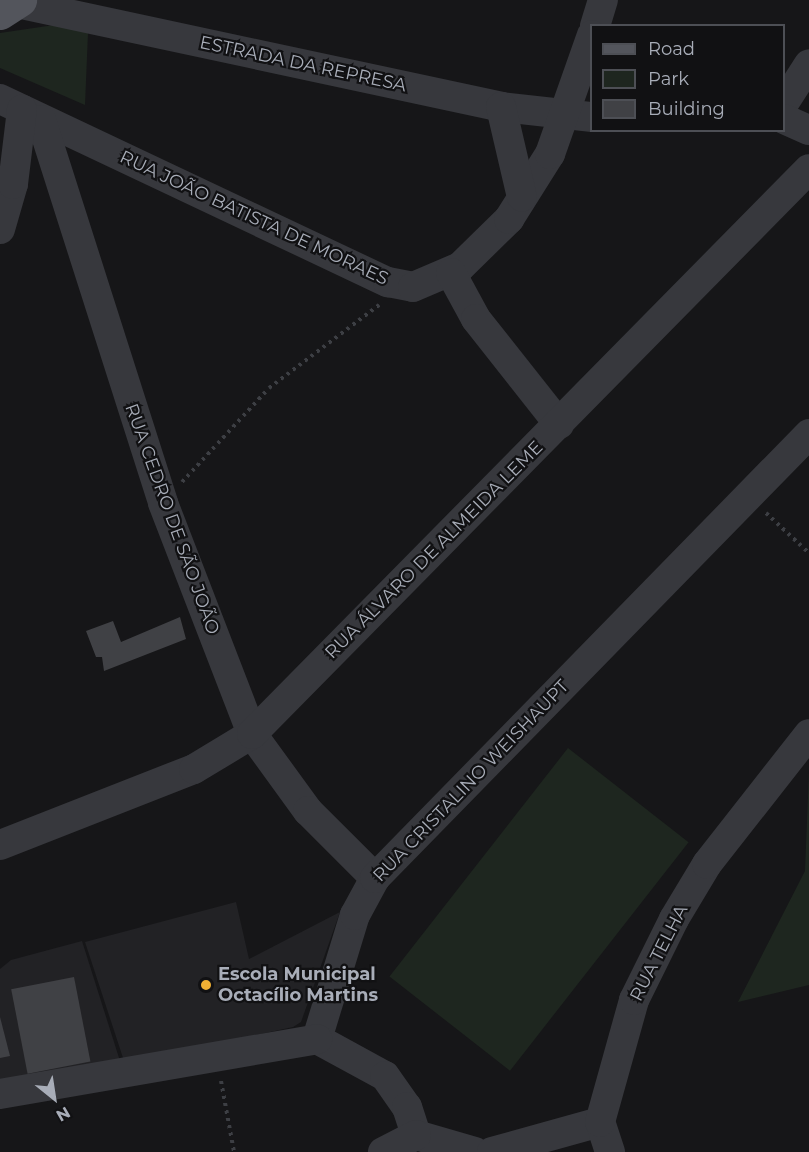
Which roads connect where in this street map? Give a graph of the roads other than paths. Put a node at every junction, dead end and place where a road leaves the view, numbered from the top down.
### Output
1 (603, 0) edge
2 (12, 5) edge
3 (596, 24) edge
4 (590, 41) edge
5 (809, 64) edge
6 (785, 100) edge
7 (501, 107) junction
8 (21, 110) edge
9 (578, 117) edge
10 (785, 120) edge
11 (809, 130) edge
12 (809, 169) edge
13 (522, 197) junction
14 (0, 229) edge
15 (450, 273) junction
16 (559, 424) junction
17 (809, 434) edge
18 (809, 734) edge
19 (252, 735) junction
20 (0, 845) edge
21 (375, 878) junction
22 (317, 1039) junction
23 (0, 1094) edge
24 (600, 1122) junction
25 (416, 1135) junction
26 (383, 1152) edge
27 (474, 1152) edge
28 (492, 1152) edge
29 (610, 1152) edge

1 - 3 street
2 - 7 street, ESTRADA DA REPRESA
4 - 9 street, RUA JOÃO BATISTA DE MORAES
5 - 6 street
7 - 9 street, ESTRADA DA REPRESA
7 - 13 street
8 - 14 street
8 - 15 street, RUA JOÃO BATISTA DE MORAES
8 - 19 street, RUA CEDRO DE SÃO JOÃO
9 - 13 street, RUA JOÃO BATISTA DE MORAES
10 - 11 street
12 - 16 street, RUA ÁLVARO DE ALMEIDA LEME
13 - 15 street, RUA JOÃO BATISTA DE MORAES
15 - 16 street
16 - 19 street, RUA ÁLVARO DE ALMEIDA LEME
17 - 21 street, RUA CRISTALINO WEISHAUPT
18 - 24 street, RUA TELHA
19 - 20 street, RUA ÁLVARO DE ALMEIDA LEME
19 - 21 street, RUA CEDRO DE SÃO JOÃO
21 - 22 street, RUA CRISTALINO WEISHAUPT
22 - 23 street
22 - 25 street
24 - 28 street
24 - 29 street
25 - 26 street
25 - 27 street

